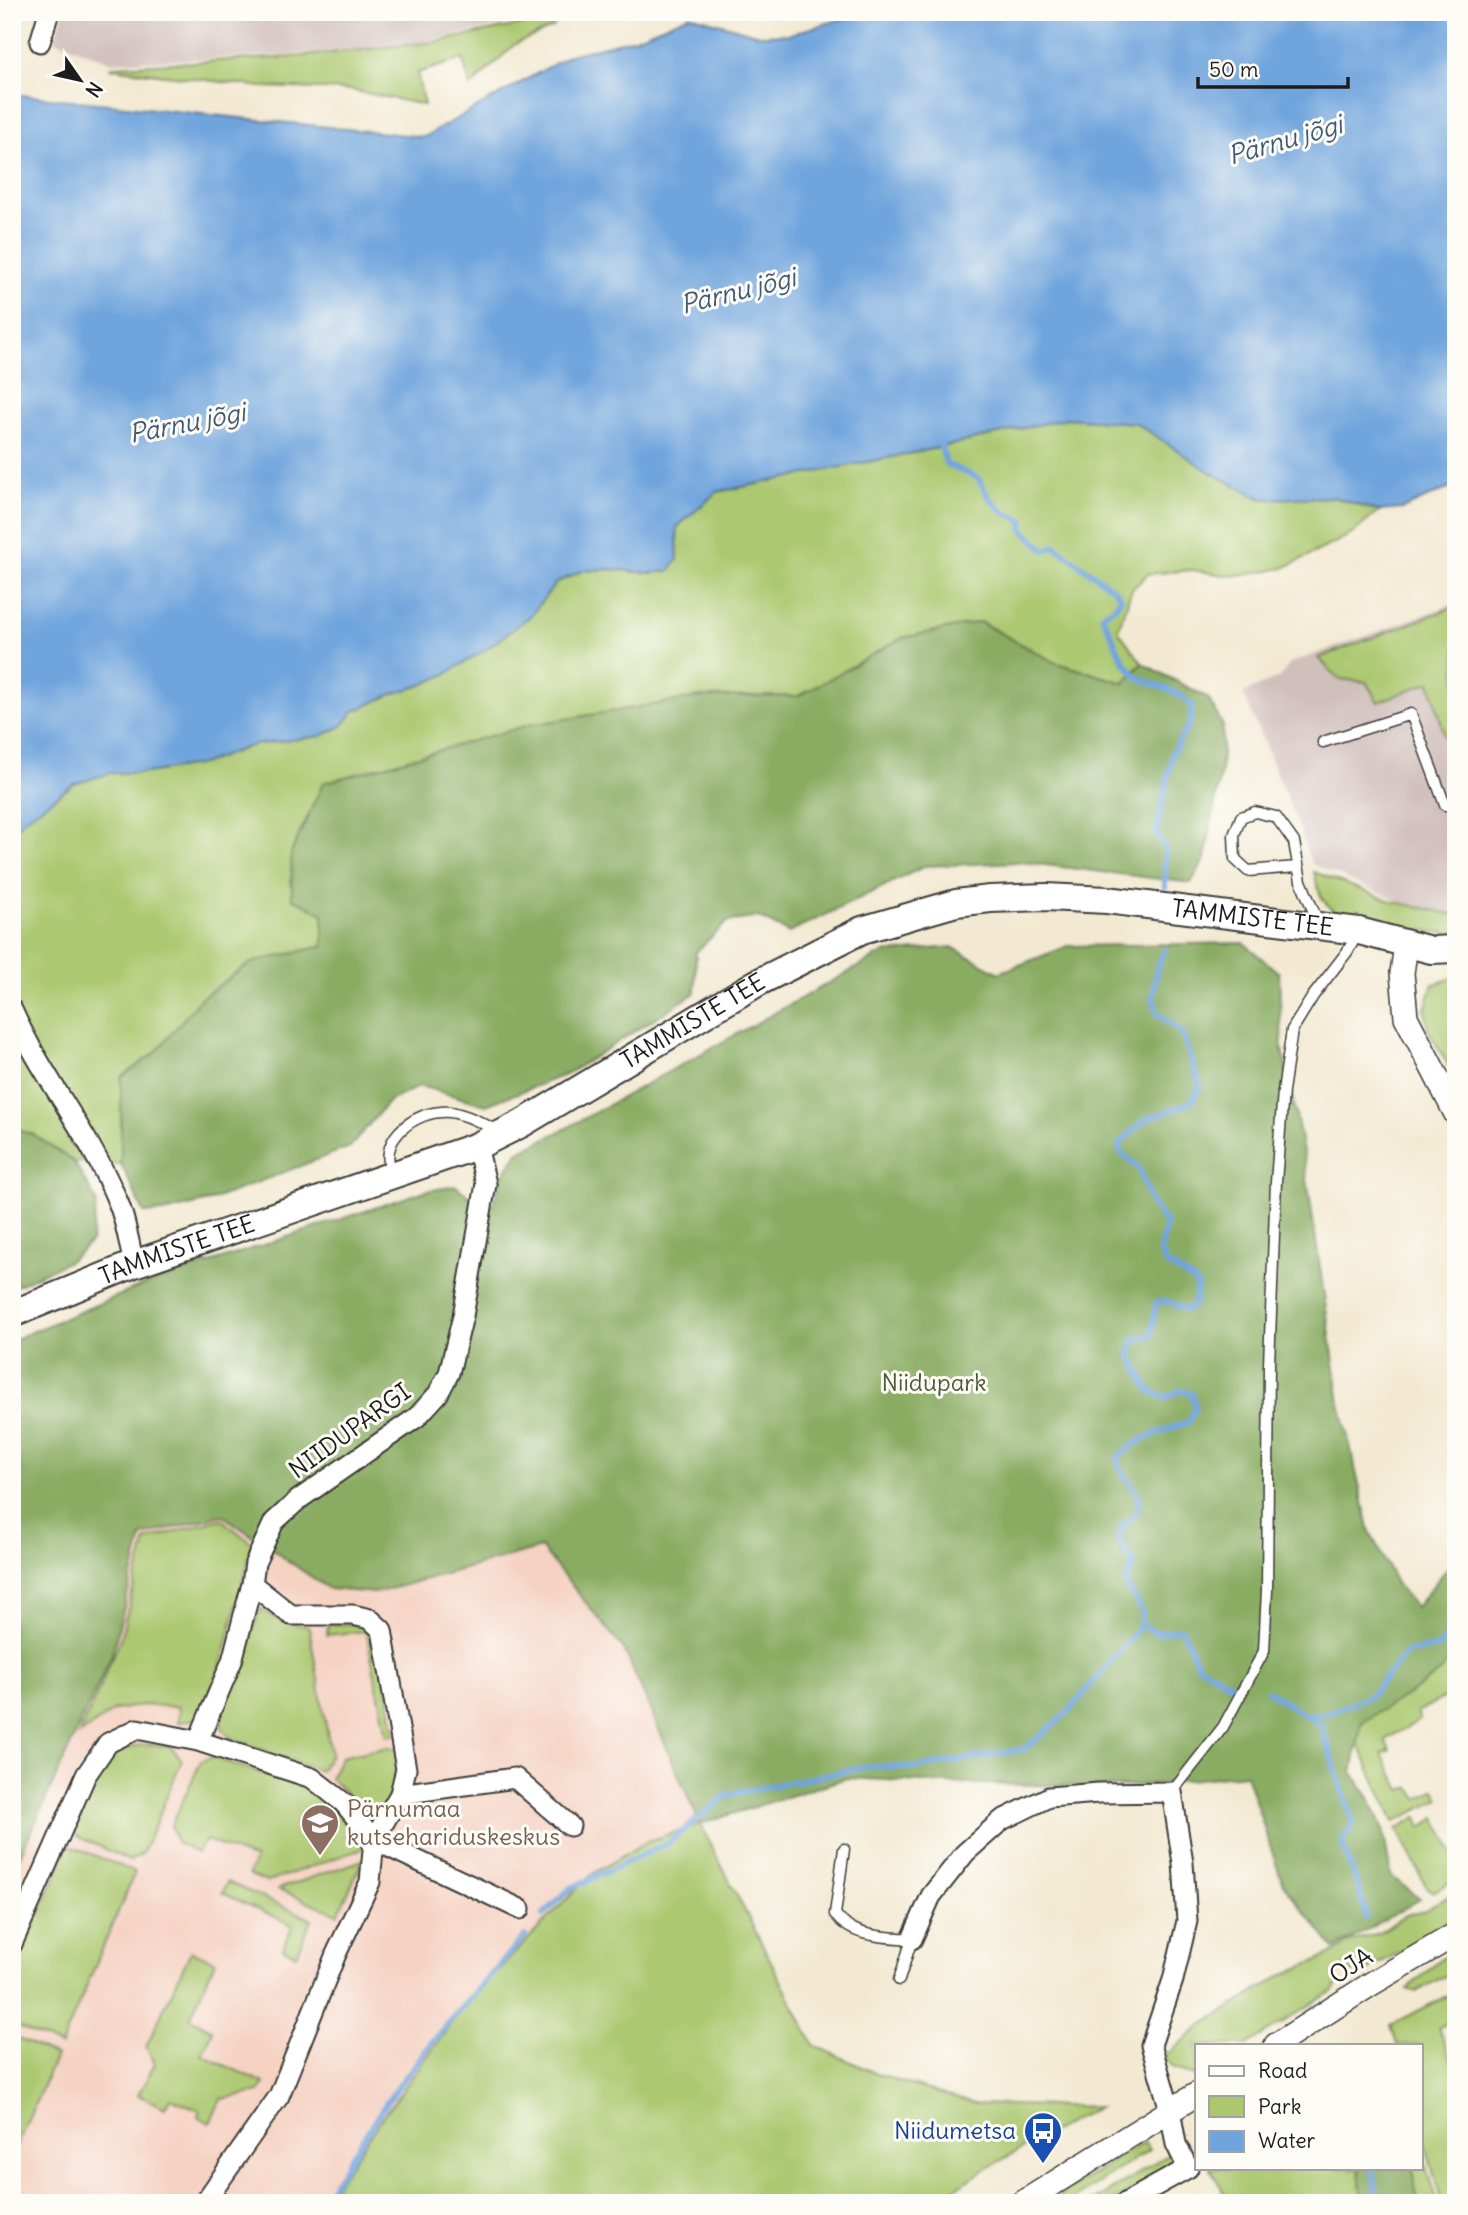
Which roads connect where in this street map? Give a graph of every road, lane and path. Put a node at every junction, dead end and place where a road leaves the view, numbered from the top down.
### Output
1 (49, 12) edge
2 (40, 42) dead end
3 (1323, 742) dead end
4 (1456, 803) edge
5 (1297, 867) junction
6 (1319, 925) junction
7 (1359, 931) junction
8 (1406, 945) junction
9 (1456, 949) edge
10 (12, 1010) edge
11 (1456, 1114) edge
12 (501, 1134) junction
13 (477, 1146) junction
14 (394, 1175) junction
15 (134, 1264) junction
16 (12, 1314) edge
17 (252, 1584) junction
18 (198, 1741) junction
19 (1172, 1792) junction
20 (400, 1794) junction
21 (570, 1826) dead end
22 (374, 1840) junction
23 (844, 1849) dead end
24 (520, 1909) dead end
25 (1456, 1934) edge
26 (912, 1939) junction
27 (12, 1944) edge
28 (899, 1980) dead end
29 (1278, 2044) edge
30 (1195, 2095) edge
31 (1170, 2110) junction
32 (204, 2203) edge
33 (1022, 2203) edge
34 (1125, 2203) edge

1 - 2 street
3 - 4 lane
5 - 5 lane
5 - 6 lane
6 - 7 main road, TAMMISTE TEE
6 - 12 main road, TAMMISTE TEE
7 - 8 main road, TAMMISTE TEE
7 - 19 lane
8 - 9 main road, TAMMISTE TEE
8 - 11 street
10 - 15 street
12 - 13 main road, TAMMISTE TEE
12 - 14 lane
13 - 14 main road, TAMMISTE TEE
13 - 17 street, NIIDUPARGI
14 - 15 main road, TAMMISTE TEE
15 - 16 main road, TAMMISTE TEE
17 - 18 street, NIIDUPARGI
17 - 20 street
18 - 22 street
18 - 27 street
19 - 26 street
19 - 31 street
20 - 21 street
20 - 22 street
22 - 24 street
22 - 32 street
23 - 26 lane
25 - 29 street, OJA
26 - 28 lane
30 - 31 street
31 - 33 street
31 - 34 street

